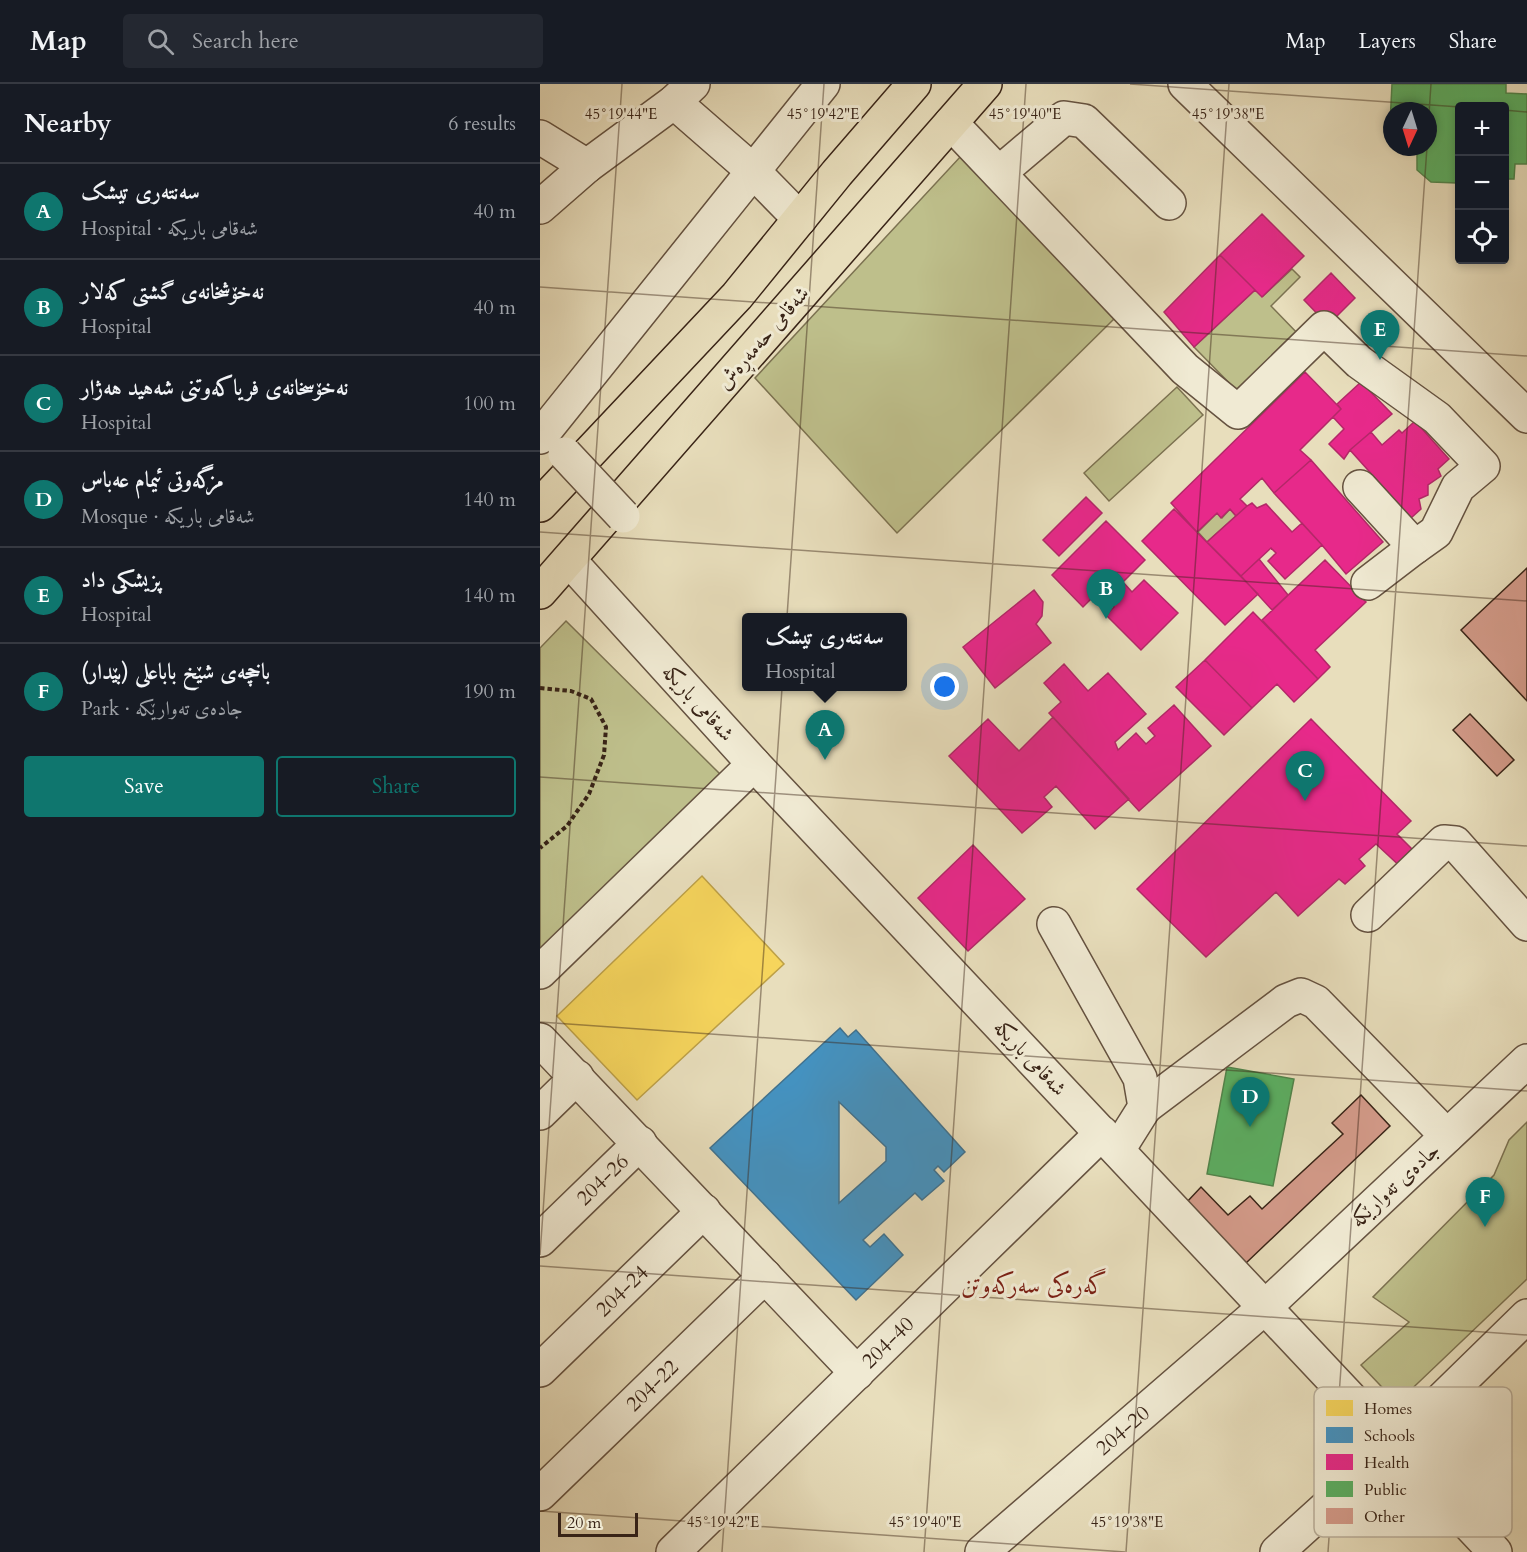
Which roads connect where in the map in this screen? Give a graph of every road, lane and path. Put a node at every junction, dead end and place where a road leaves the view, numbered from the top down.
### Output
1 (823, 84) edge
2 (913, 84) edge
3 (985, 84) edge
4 (1185, 84) edge
5 (683, 93) edge
6 (951, 123) junction
7 (540, 137) edge
8 (587, 166) junction
9 (752, 170) junction
10 (999, 173) junction
11 (1169, 203) dead end
12 (540, 207) edge
13 (800, 219) junction
14 (1522, 402) edge
15 (552, 446) edge
16 (1360, 487) dead end
17 (540, 505) edge
18 (623, 516) dead end
19 (1415, 548) junction
20 (569, 560) junction
21 (1368, 583) dead end
22 (540, 592) edge
23 (540, 687) edge
24 (754, 764) junction
25 (540, 848) edge
26 (1368, 915) dead end
27 (1054, 924) dead end
28 (1527, 924) edge
29 (540, 972) edge
30 (540, 1040) edge
31 (1527, 1061) edge
32 (577, 1077) junction
33 (1145, 1107) junction
34 (540, 1113) edge
35 (1447, 1136) junction
36 (1110, 1142) junction
37 (639, 1143) junction
38 (704, 1211) junction
39 (540, 1240) edge
40 (765, 1276) junction
41 (1264, 1308) junction
42 (1525, 1323) edge
43 (540, 1370) edge
44 (856, 1373) junction
45 (1340, 1387) edge
46 (1457, 1387) edge
47 (540, 1494) edge
48 (1314, 1518) edge
49 (1481, 1537) edge
50 (673, 1552) edge
51 (982, 1552) edge
52 (1277, 1552) edge
53 (1495, 1552) edge

1 - 9 street
2 - 13 highway
3 - 6 highway, شەقامی حەمەڕەش
4 - 14 street
5 - 8 street
5 - 9 street
6 - 10 street
6 - 20 highway, شەقامی حەمەڕەش
7 - 8 street
8 - 12 street
9 - 13 street
9 - 15 street
10 - 11 street
10 - 19 street
13 - 17 highway
15 - 18 street, bridge
16 - 19 street
19 - 21 street
20 - 22 highway, شەقامی حەمەڕەش
20 - 24 street, شەقامی باریکە
23 - 25 path
24 - 29 street
24 - 36 street, شەقامی باریکە
26 - 28 street
27 - 33 street
30 - 32 street
31 - 35 street, جادەی تەوارێکە
32 - 34 street
32 - 37 street
33 - 35 street
33 - 36 street, 204-40
35 - 41 street, جادەی تەوارێکە
36 - 41 street, شەقامی باریکە
36 - 44 street, 204-40
37 - 38 street
37 - 39 street, 204-26
38 - 40 street
38 - 43 street, 204-24
40 - 44 street
40 - 47 street, 204-22
41 - 45 street, شەقامی باریکە
41 - 51 street, 204-20
42 - 46 street
44 - 50 street, 204-40
48 - 52 street
49 - 53 street, شەقامی باریکە

